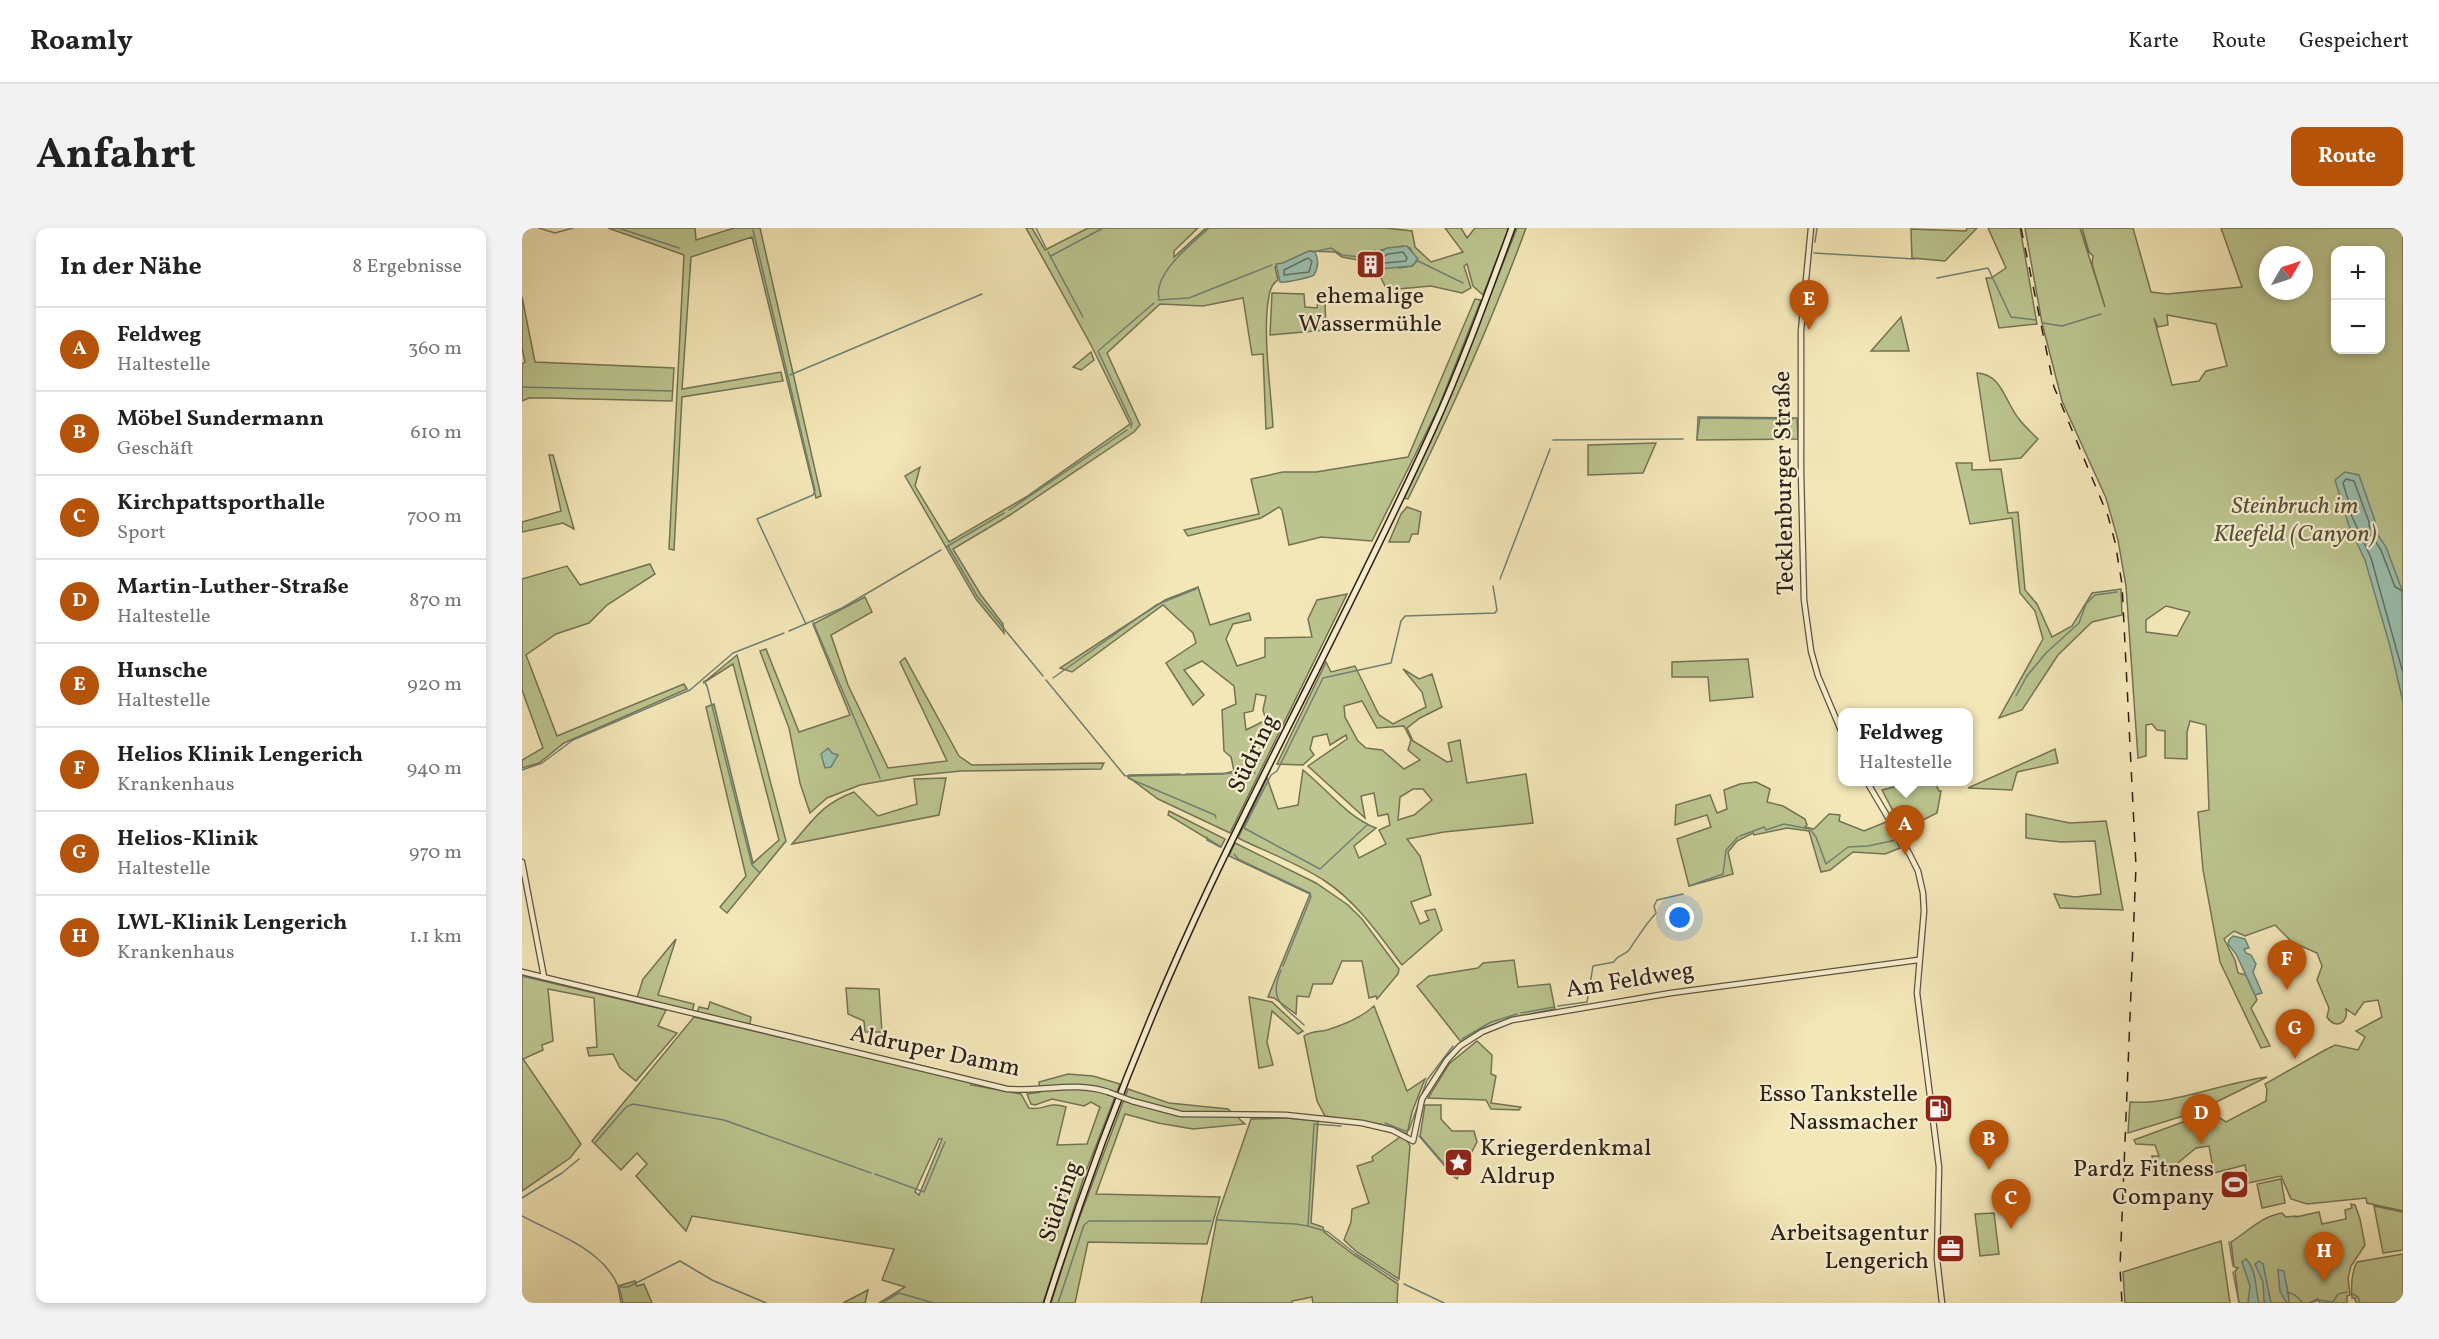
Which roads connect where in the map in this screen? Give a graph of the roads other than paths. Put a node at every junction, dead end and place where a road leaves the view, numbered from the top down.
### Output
1 (1512, 228) edge
2 (1811, 228) edge
3 (1838, 724) edge
4 (1869, 786) edge
5 (522, 861) edge
6 (1918, 960) junction
7 (522, 972) edge
8 (544, 977) junction
9 (1413, 1141) joint
10 (1047, 1303) edge
11 (1942, 1303) edge

1 - 10 main road, Südring
2 - 3 street, Tecklenburger Straße
4 - 6 street
5 - 8 street
6 - 9 street, Am Feldweg
6 - 11 street
7 - 8 street, Aldruper Damm
8 - 9 street, Aldruper Damm, bridge

